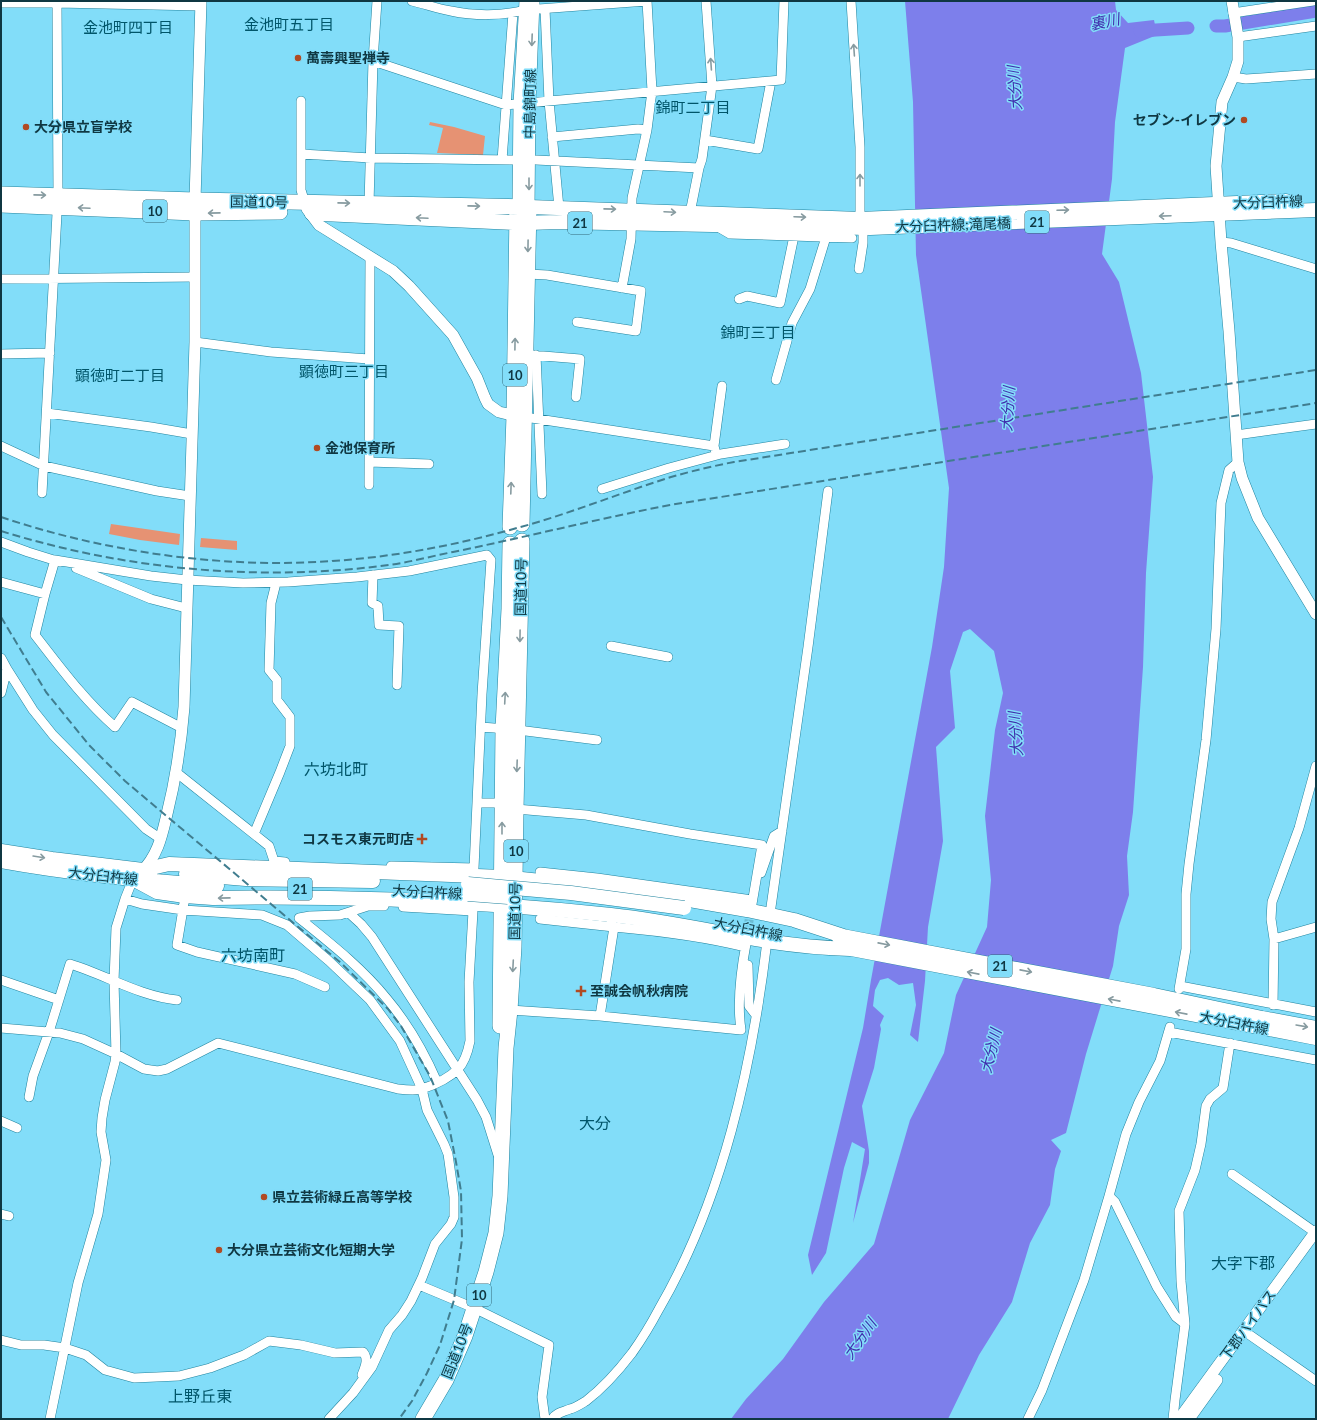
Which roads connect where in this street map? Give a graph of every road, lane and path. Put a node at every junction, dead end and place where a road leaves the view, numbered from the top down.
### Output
1 (377, 1) edge
2 (412, 1) edge
3 (647, 1) edge
4 (706, 1) edge
5 (784, 1) edge
6 (851, 1) edge
7 (1232, 1) edge
8 (1313, 1) edge
9 (57, 2) edge
10 (1, 3) edge
11 (201, 3) edge
12 (437, 4) edge
13 (529, 6) edge
14 (545, 10) junction
15 (513, 14) junction
16 (1234, 14) junction
17 (1316, 26) edge
18 (1237, 32) junction
19 (373, 61) junction
20 (1316, 74) edge
21 (1233, 77) junction
22 (771, 81) junction
23 (712, 86) junction
24 (652, 91) junction
25 (301, 101) dead end
26 (549, 101) junction
27 (524, 103) junction
28 (506, 105) junction
29 (647, 130) junction
30 (552, 137) junction
31 (705, 140) junction
32 (301, 154) junction
33 (371, 158) junction
34 (502, 160) junction
35 (514, 160) dead end
36 (536, 160) dead end
37 (554, 161) junction
38 (638, 165) junction
39 (699, 168) junction
40 (1, 194) edge
41 (1316, 200) edge
42 (57, 201) junction
43 (369, 204) junction
44 (1, 205) edge
45 (195, 207) junction
46 (523, 207) junction
47 (307, 208) junction
48 (559, 208) junction
49 (1219, 208) junction
50 (1316, 210) edge
51 (690, 213) junction
52 (631, 217) junction
53 (523, 223) junction
54 (716, 226) junction
55 (863, 226) junction
56 (794, 236) junction
57 (826, 237) junction
58 (1221, 242) junction
59 (370, 256) junction
60 (859, 269) dead end
61 (1316, 269) edge
62 (528, 274) junction
63 (195, 277) junction
64 (1, 280) edge
65 (54, 280) junction
66 (622, 288) junction
67 (739, 299) dead end
68 (578, 322) dead end
69 (194, 342) junction
70 (50, 353) junction
71 (1, 354) edge
72 (531, 355) junction
73 (369, 359) junction
74 (776, 380) dead end
75 (722, 386) dead end
76 (576, 397) dead end
77 (47, 413) junction
78 (526, 418) junction
79 (1316, 424) edge
80 (192, 434) junction
81 (1236, 435) junction
82 (785, 444) dead end
83 (1, 446) edge
84 (714, 446) junction
85 (716, 455) junction
86 (369, 462) junction
87 (1238, 462) junction
88 (429, 464) dead end
89 (44, 466) junction
90 (369, 484) dead end
91 (602, 489) dead end
92 (828, 491) dead end
93 (42, 493) dead end
94 (542, 494) dead end
95 (190, 496) junction
96 (516, 525) dead end
97 (1, 542) edge
98 (55, 560) junction
99 (373, 575) junction
100 (187, 580) junction
101 (1, 582) edge
102 (276, 582) junction
103 (45, 594) junction
104 (186, 608) junction
105 (1316, 614) edge
106 (611, 646) dead end
107 (668, 657) dead end
108 (1, 658) edge
109 (7, 669) junction
110 (397, 685) dead end
111 (1, 694) edge
112 (481, 727) junction
113 (182, 728) junction
114 (503, 729) junction
115 (518, 730) junction
116 (597, 740) dead end
117 (1316, 766) edge
118 (176, 772) junction
119 (477, 803) junction
120 (509, 806) junction
121 (782, 831) junction
122 (254, 834) junction
123 (161, 839) junction
124 (1, 851) edge
125 (1, 861) edge
126 (316, 866) junction
127 (540, 872) dead end
128 (138, 875) junction
129 (509, 878) junction
130 (755, 882) junction
131 (600, 883) junction
132 (125, 899) junction
133 (184, 903) junction
134 (508, 906) junction
135 (349, 913) junction
136 (540, 919) dead end
137 (610, 921) junction
138 (1316, 927) edge
139 (773, 928) junction
140 (1274, 939) junction
141 (848, 943) junction
142 (745, 947) junction
143 (1, 980) edge
144 (114, 981) junction
145 (325, 987) dead end
146 (59, 1000) junction
147 (176, 1000) dead end
148 (1153, 1001) junction
149 (1273, 1005) junction
150 (510, 1010) junction
151 (1316, 1012) edge
152 (756, 1015) junction
153 (600, 1016) junction
154 (1, 1028) edge
155 (1316, 1028) edge
156 (49, 1032) junction
157 (1316, 1038) edge
158 (1230, 1043) junction
159 (116, 1054) junction
160 (1316, 1060) edge
161 (457, 1070) junction
162 (437, 1082) junction
163 (422, 1089) junction
164 (29, 1097) dead end
165 (1, 1121) edge
166 (17, 1128) dead end
167 (500, 1161) junction
168 (1232, 1174) dead end
169 (1109, 1196) junction
170 (1316, 1235) edge
171 (419, 1284) junction
172 (474, 1308) junction
173 (1185, 1324) junction
174 (1247, 1333) junction
175 (1, 1340) edge
176 (65, 1348) junction
177 (362, 1381) junction
178 (1316, 1381) edge
179 (332, 1418) edge
180 (50, 1419) edge
181 (423, 1419) edge
182 (545, 1419) edge
183 (552, 1419) edge
184 (1028, 1419) edge
185 (1174, 1419) edge
186 (1179, 1419) edge
187 (1189, 1419) edge

1 - 19 street
2 - 12 street
3 - 14 street
3 - 24 street
23 -> 4 street
5 - 22 street
55 -> 6 street
7 - 16 street
8 - 16 street
9 - 10 street
9 - 11 street
9 - 42 street
11 - 45 street
12 - 15 street
13 - 14 street
13 - 15 street
13 - 27 street, 中島錦町線
14 - 26 street
15 - 28 street
16 - 18 street
17 - 18 street
18 - 21 street
19 - 28 street
19 - 33 street
20 - 21 street
21 - 49 street
22 - 23 street
22 - 31 street
23 - 24 street
23 - 31 street
24 - 26 street
24 - 29 street
25 - 32 street
26 - 27 street
26 - 30 street
27 - 28 street
27 - 46 street, 中島錦町線
28 - 34 street
29 - 30 street
29 - 38 street
30 - 37 street
31 - 39 street
32 - 33 street
32 - 47 street
33 - 34 street
33 - 43 street
34 - 35 street
36 - 37 street
37 - 38 street
37 - 48 street
38 - 39 street
38 - 52 street
39 - 51 street
40 -> 42 highway, 国道10号 / 10
41 - 49 main road, 大分臼杵線 / 21
42 - 44 highway, 国道10号 / 10
42 - 45 highway, 国道10号 / 10
42 - 65 street
43 -> 46 highway, 国道10号 / 10
47 -> 43 highway, 国道10号 / 10
45 - 47 highway, 国道10号 / 10
45 - 63 street
46 - 48 main road, 21
46 - 53 highway, 10
53 -> 47 highway, 国道10号 / 10
47 - 59 street
48 -> 52 main road, 21
49 - 50 main road, 大分臼杵線 / 21
49 - 55 main road, 大分臼杵線;滝尾橋 / 21
49 - 58 street
52 -> 51 main road, 21
51 -> 55 main road, 21
52 - 53 main road, 21
52 - 54 main road, 21
52 - 66 street
53 -> 62 highway, 10
78 -> 53 highway, 10
54 - 55 main road, 21
54 - 56 street
55 - 57 street
55 - 60 street
56 - 57 street
56 - 67 street
57 - 74 street
58 - 61 street
58 - 81 street
59 - 73 street
59 - 78 street
62 - 66 street
62 - 72 highway, 10
63 - 65 street
63 - 69 street
64 - 65 street
65 - 70 street
66 - 68 street
69 - 73 street
69 - 80 street
70 - 71 street
70 - 77 street
72 - 76 street
72 - 78 highway, 10
73 - 86 street
75 - 84 street
77 - 80 street
77 - 89 street
78 - 84 street
78 - 94 street
78 - 96 highway, 10
79 - 81 street
80 - 95 street
81 - 87 street
82 - 85 street
83 - 89 street
84 - 85 street
85 - 91 street
86 - 88 street
86 - 90 street
87 - 105 street
87 - 149 street
89 - 93 street
89 - 95 street
92 - 121 street
95 - 100 street
97 - 98 street
98 - 100 street
98 - 103 street
98 - 104 street
99 - 102 street
99 - 110 street
99 - 112 street
100 - 102 street
100 - 104 street
101 - 103 street
102 - 122 street
103 - 113 street
104 - 113 street
106 - 107 street
108 - 109 street
109 - 111 street
109 - 123 street
112 - 114 street
112 - 119 street
113 - 118 street
114 - 115 street
114 -> 115 highway, 国道10号 / 10
114 - 120 highway, 国道10号 / 10
115 - 116 street
115 -> 120 highway, 国道10号 / 10
117 - 140 street
118 - 122 street
118 - 123 street
119 - 120 street
119 - 126 street
120 - 129 highway, 国道10号 / 10
120 - 130 street
121 - 130 street
121 - 139 street
122 - 126 street
123 - 128 street
124 -> 128 main road, 大分臼杵線 / 21
125 - 128 main road, 大分臼杵線 / 21
126 - 128 main road
126 - 129 main road
127 - 131 street
128 - 132 street
128 - 133 main road
128 - 139 main road, 大分臼杵線 / 21, bridge
129 - 131 main road
129 - 134 highway, 国道10号 / 10
130 - 131 street
131 - 139 main road
132 - 133 street
132 - 144 street
134 -> 133 main road
133 - 145 street
133 - 163 street
134 - 137 main road
134 -> 150 highway, 国道10号 / 10
134 - 167 highway, 国道10号 / 10
135 - 161 street
135 - 161 street
135 - 162 street
136 - 137 street
137 - 139 main road
137 - 142 street
137 - 153 street
138 - 140 street
139 - 141 main road
139 - 141 main road
139 - 152 street
140 - 149 street
141 - 148 main road, 21
142 - 152 street
142 - 153 street
143 - 146 street
144 - 146 street
144 - 147 street
144 - 159 street
146 - 156 street
148 -> 155 main road, 大分臼杵線 / 21
157 -> 148 main road, 大分臼杵線 / 21
149 - 151 street
150 - 153 street
150 - 167 highway, 国道10号 / 10
152 - 183 street
154 - 156 street
156 - 159 street
156 - 164 street
158 - 160 street
158 - 169 street
158 - 173 street
159 - 163 street
159 - 176 street
161 - 162 street
161 - 167 street
162 - 163 street
163 - 171 street
165 - 166 street
167 - 172 highway, 国道10号 / 10
168 - 170 street
169 - 173 street
169 - 184 street
170 - 174 street, 下郡バイパス
171 - 172 street
171 - 177 street
172 - 181 highway, 国道10号 / 10
172 - 182 street
173 - 185 street
174 - 178 street
174 - 186 street, 下郡バイパス
174 - 187 street, 下郡バイパス
175 - 176 street
176 - 177 street
176 - 180 street
177 - 179 street

